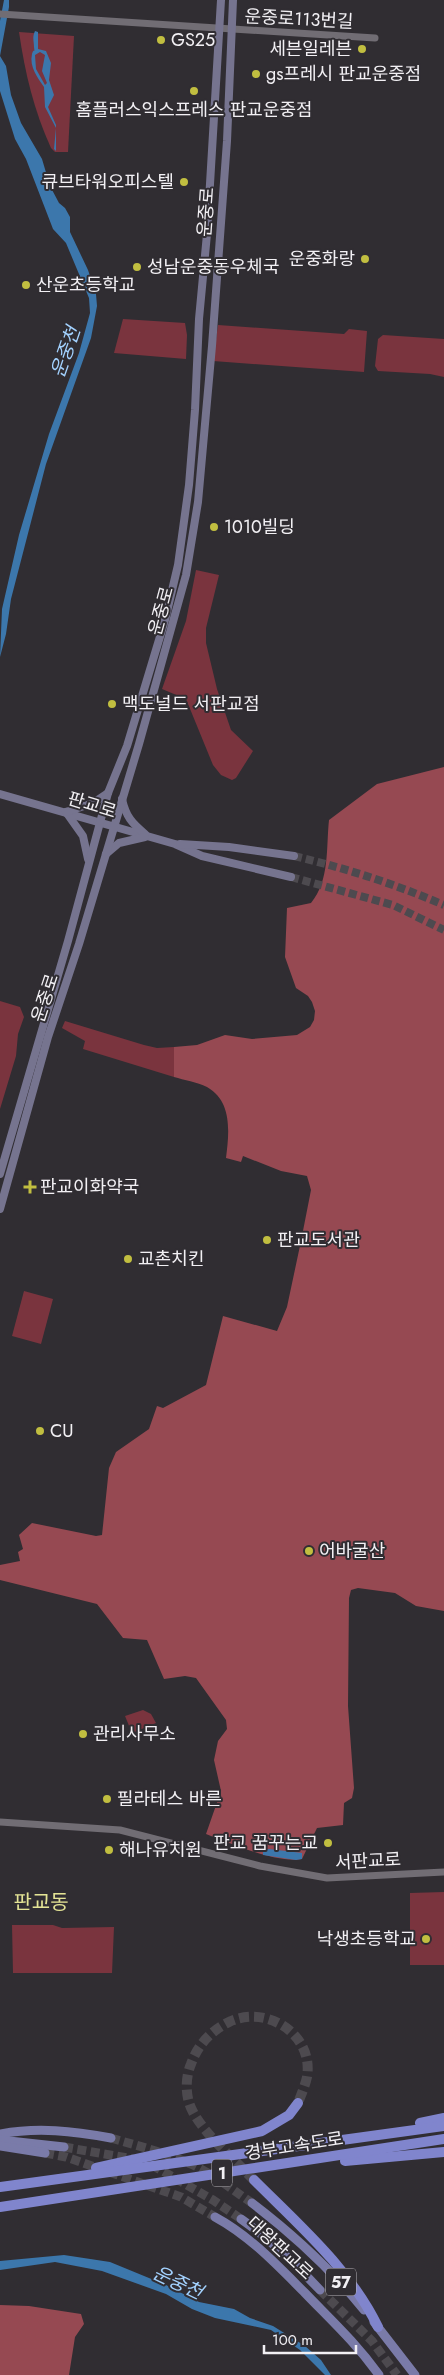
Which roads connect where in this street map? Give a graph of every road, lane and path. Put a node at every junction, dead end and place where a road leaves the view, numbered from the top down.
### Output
1 (221, 0) edge
2 (234, 0) edge
3 (0, 14) edge
4 (220, 29) junction
5 (234, 30) junction
6 (375, 38) dead end
7 (108, 793) junction
8 (0, 794) edge
9 (122, 797) junction
10 (66, 812) junction
11 (99, 823) junction
12 (113, 827) junction
13 (149, 836) junction
14 (175, 844) junction
15 (294, 856) tunnel mouth
16 (88, 862) junction
17 (102, 863) junction
18 (291, 877) tunnel mouth
19 (0, 1174) edge
20 (0, 1208) edge
21 (0, 1822) edge
22 (444, 1872) edge
23 (298, 2103) tunnel mouth
24 (444, 2118) edge
25 (444, 2126) edge
26 (0, 2134) edge
27 (111, 2138) tunnel mouth
28 (444, 2139) edge
29 (0, 2140) edge
30 (314, 2143) junction
31 (0, 2146) edge
32 (64, 2147) tunnel mouth
33 (444, 2152) edge
34 (46, 2153) tunnel mouth
35 (272, 2166) junction
36 (254, 2180) tunnel mouth
37 (0, 2187) edge
38 (252, 2203) tunnel mouth
39 (0, 2207) edge
40 (216, 2217) tunnel mouth
41 (240, 2219) tunnel mouth
42 (320, 2290) tunnel mouth
43 (378, 2327) junction
44 (379, 2375) edge
45 (415, 2375) edge

1 - 4 main road, 운중로
2 - 5 main road, 운중로
3 - 4 street, 운중로113번길
4 - 5 street, 운중로113번길
4 - 7 main road, 운중로
5 - 6 street, 운중로113번길
5 - 9 main road, 운중로
7 - 10 main road
7 - 11 main road, 운중로
8 - 10 main road, 판교로
9 - 12 main road, 운중로
9 - 13 main road
10 - 11 main road, 판교로
10 - 16 main road
11 - 12 main road, 판교로
11 - 16 main road, 운중로
12 - 13 main road, 판교로
12 - 17 main road, 운중로
13 - 14 main road, 판교로
13 - 17 main road
14 - 15 main road, 판교로
14 - 18 main road, 판교로
16 - 19 main road, 운중로
17 - 20 main road, 운중로
21 - 22 street, 서판교로
23 - 37 highway
24 - 30 highway
25 - 30 highway, 경부고속도로 / 1
26 - 27 main road
28 - 35 highway, 경부고속도로 / 1
29 - 32 main road
30 - 37 highway, 경부고속도로 / 1
31 - 34 main road
33 - 35 highway
35 - 39 highway, 경부고속도로 / 1
36 - 43 highway
38 - 43 main road, 대왕판교로 / 57
40 - 44 main road, 대왕판교로 / 57
41 - 42 main road, 대왕판교로
43 - 45 main road, 대왕판교로 / 57

